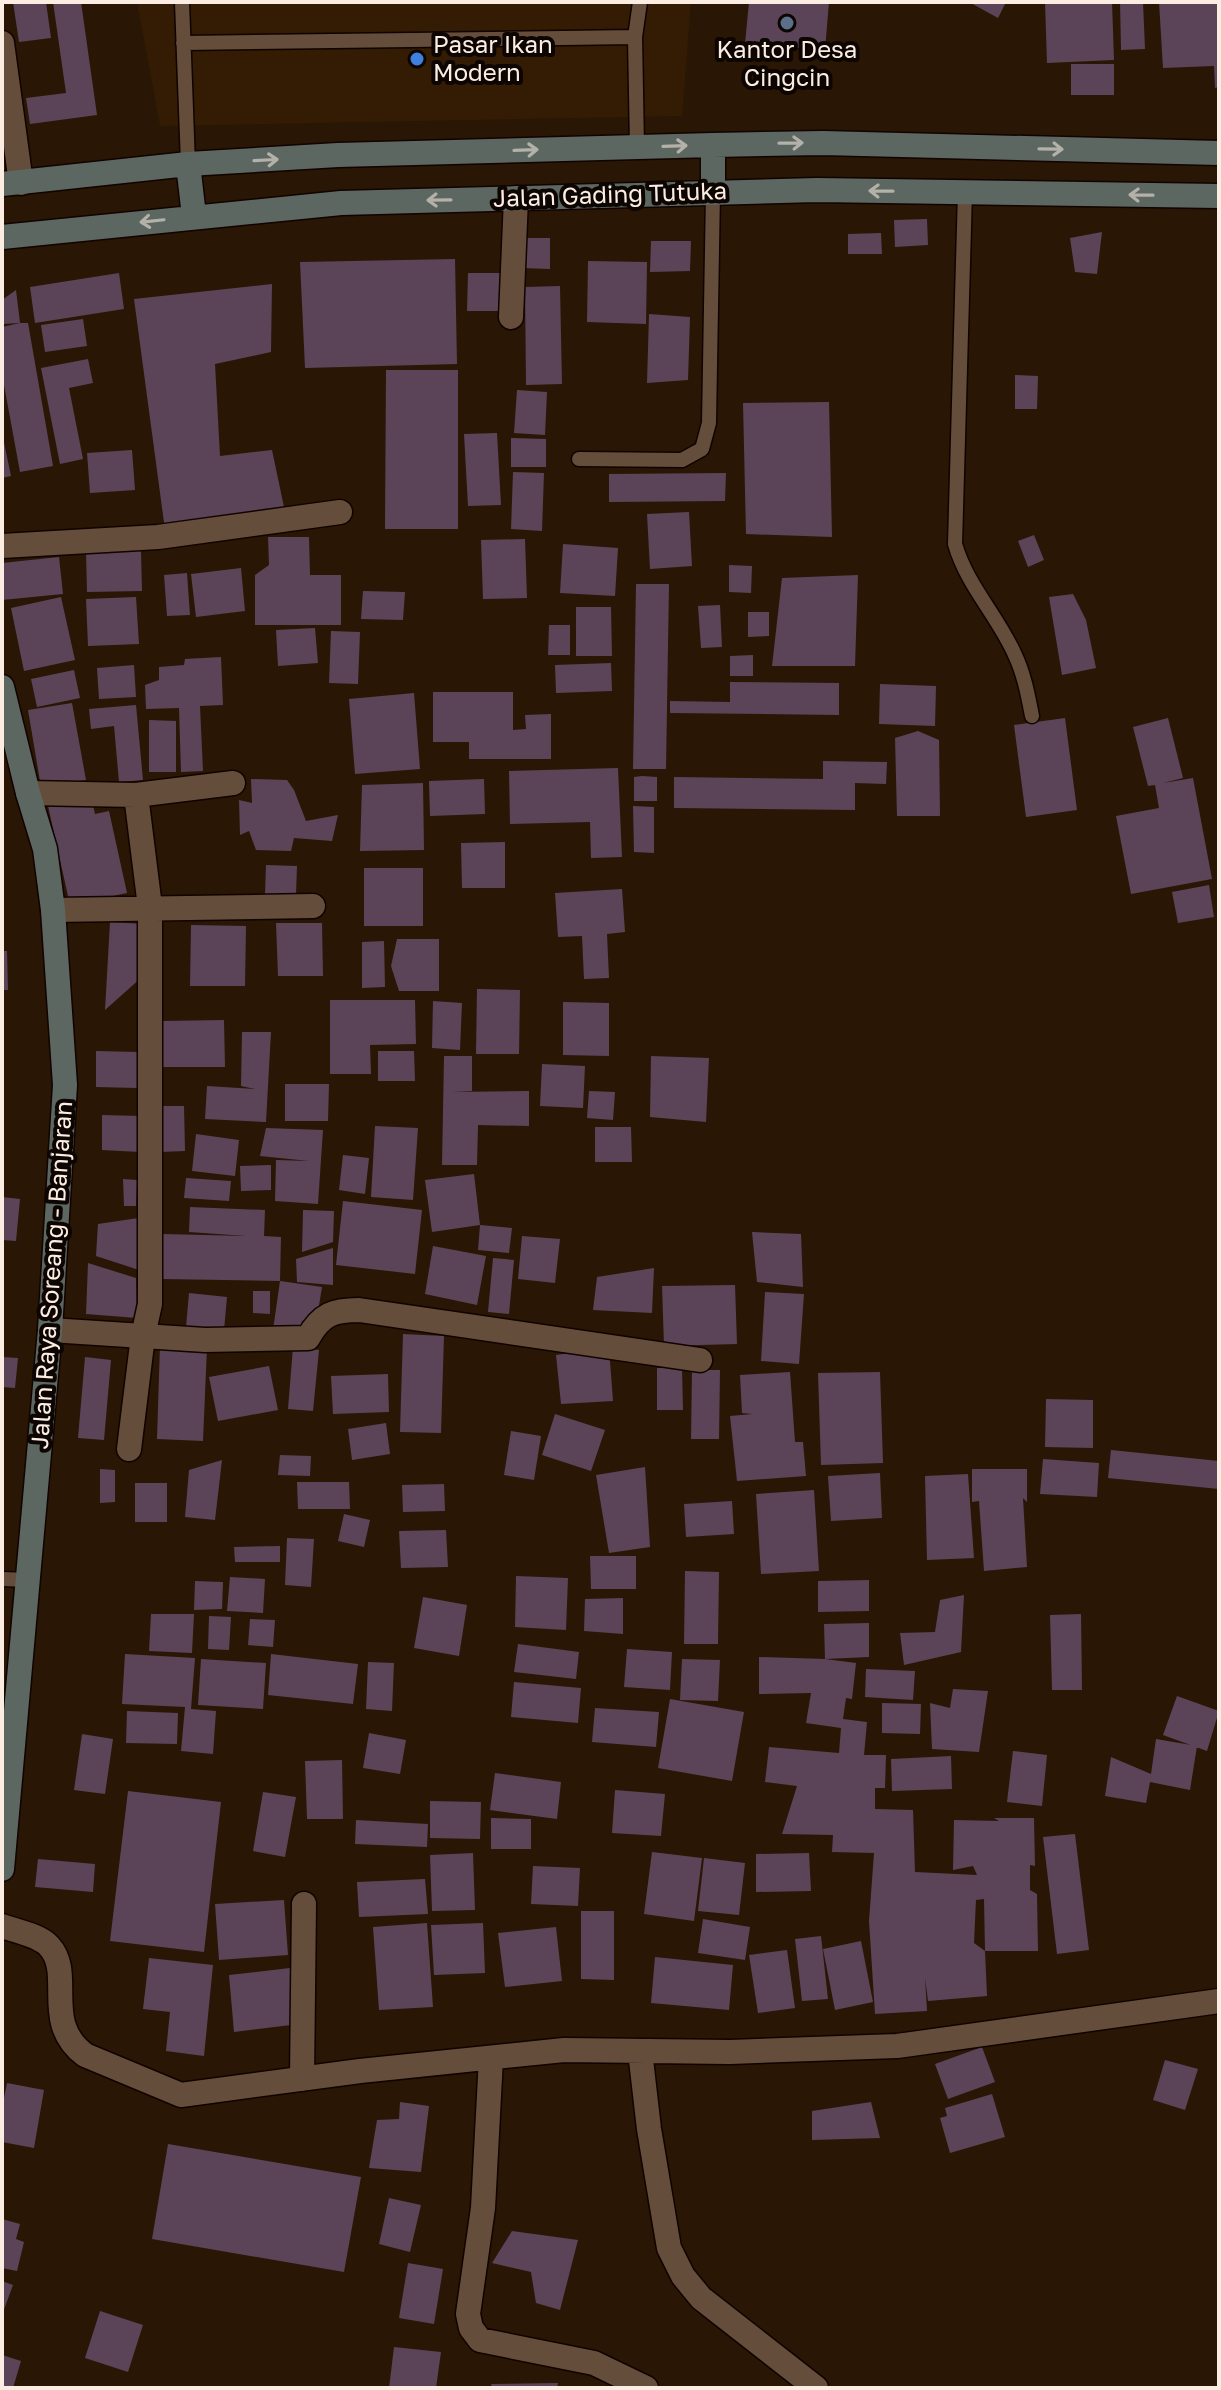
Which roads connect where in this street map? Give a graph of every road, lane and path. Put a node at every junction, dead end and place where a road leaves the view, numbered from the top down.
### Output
1 (182, 2) edge
2 (640, 2) edge
3 (635, 37) junction
4 (2, 43) edge
5 (183, 43) junction
6 (713, 145) junction
7 (637, 147) junction
8 (1219, 153) edge
9 (188, 164) junction
10 (12, 184) edge
11 (713, 192) junction
12 (965, 192) junction
13 (1219, 196) edge
14 (516, 198) junction
15 (194, 216) junction
16 (2, 237) edge
17 (511, 317) dead end
18 (579, 459) dead end
19 (340, 512) dead end
20 (2, 546) edge
21 (2, 687) edge
22 (1032, 716) dead end
23 (233, 783) dead end
24 (28, 793) junction
25 (136, 795) junction
26 (313, 906) dead end
27 (150, 907) junction
28 (53, 910) junction
29 (50, 1330) junction
30 (143, 1336) junction
31 (700, 1360) dead end
32 (129, 1449) dead end
33 (2, 1579) edge
34 (29, 1580) junction
35 (2, 1869) edge
36 (304, 1904) dead end
37 (2, 1926) edge
38 (1219, 2001) edge
39 (640, 2051) junction
40 (491, 2058) junction
41 (302, 2079) junction
42 (646, 2388) edge
43 (816, 2388) edge

1 - 5 lane
2 - 3 lane
3 - 5 lane
3 - 7 lane
4 - 10 street
5 - 9 lane
7 -> 6 main road, Jalan Gading Tutuka
6 -> 8 main road, Jalan Gading Tutuka
6 - 11 main road
9 -> 7 main road, Jalan Gading Tutuka
9 - 10 main road, Jalan Gading Tutuka
9 - 15 main road
12 -> 11 main road, Jalan Gading Tutuka
11 - 14 main road, Jalan Gading Tutuka
11 - 18 lane
13 -> 12 main road, Jalan Gading Tutuka
12 - 22 lane
14 -> 15 main road, Jalan Gading Tutuka
14 - 17 street
15 -> 16 main road, Jalan Gading Tutuka
19 - 20 street
21 - 24 main road, Jalan Raya Soreang - Banjaran
23 - 25 street
24 - 25 street
24 - 28 main road, Jalan Raya Soreang - Banjaran
25 - 27 street
26 - 27 street
27 - 28 street
27 - 30 street
28 - 29 main road, Jalan Raya Soreang - Banjaran
29 - 30 street
29 - 34 main road, Jalan Raya Soreang - Banjaran
30 - 31 street
30 - 32 street
33 - 34 lane
34 - 35 main road, Jalan Raya Soreang - Banjaran
36 - 41 street
37 - 41 street
38 - 39 street
39 - 40 street
39 - 43 street
40 - 41 street
40 - 42 street

